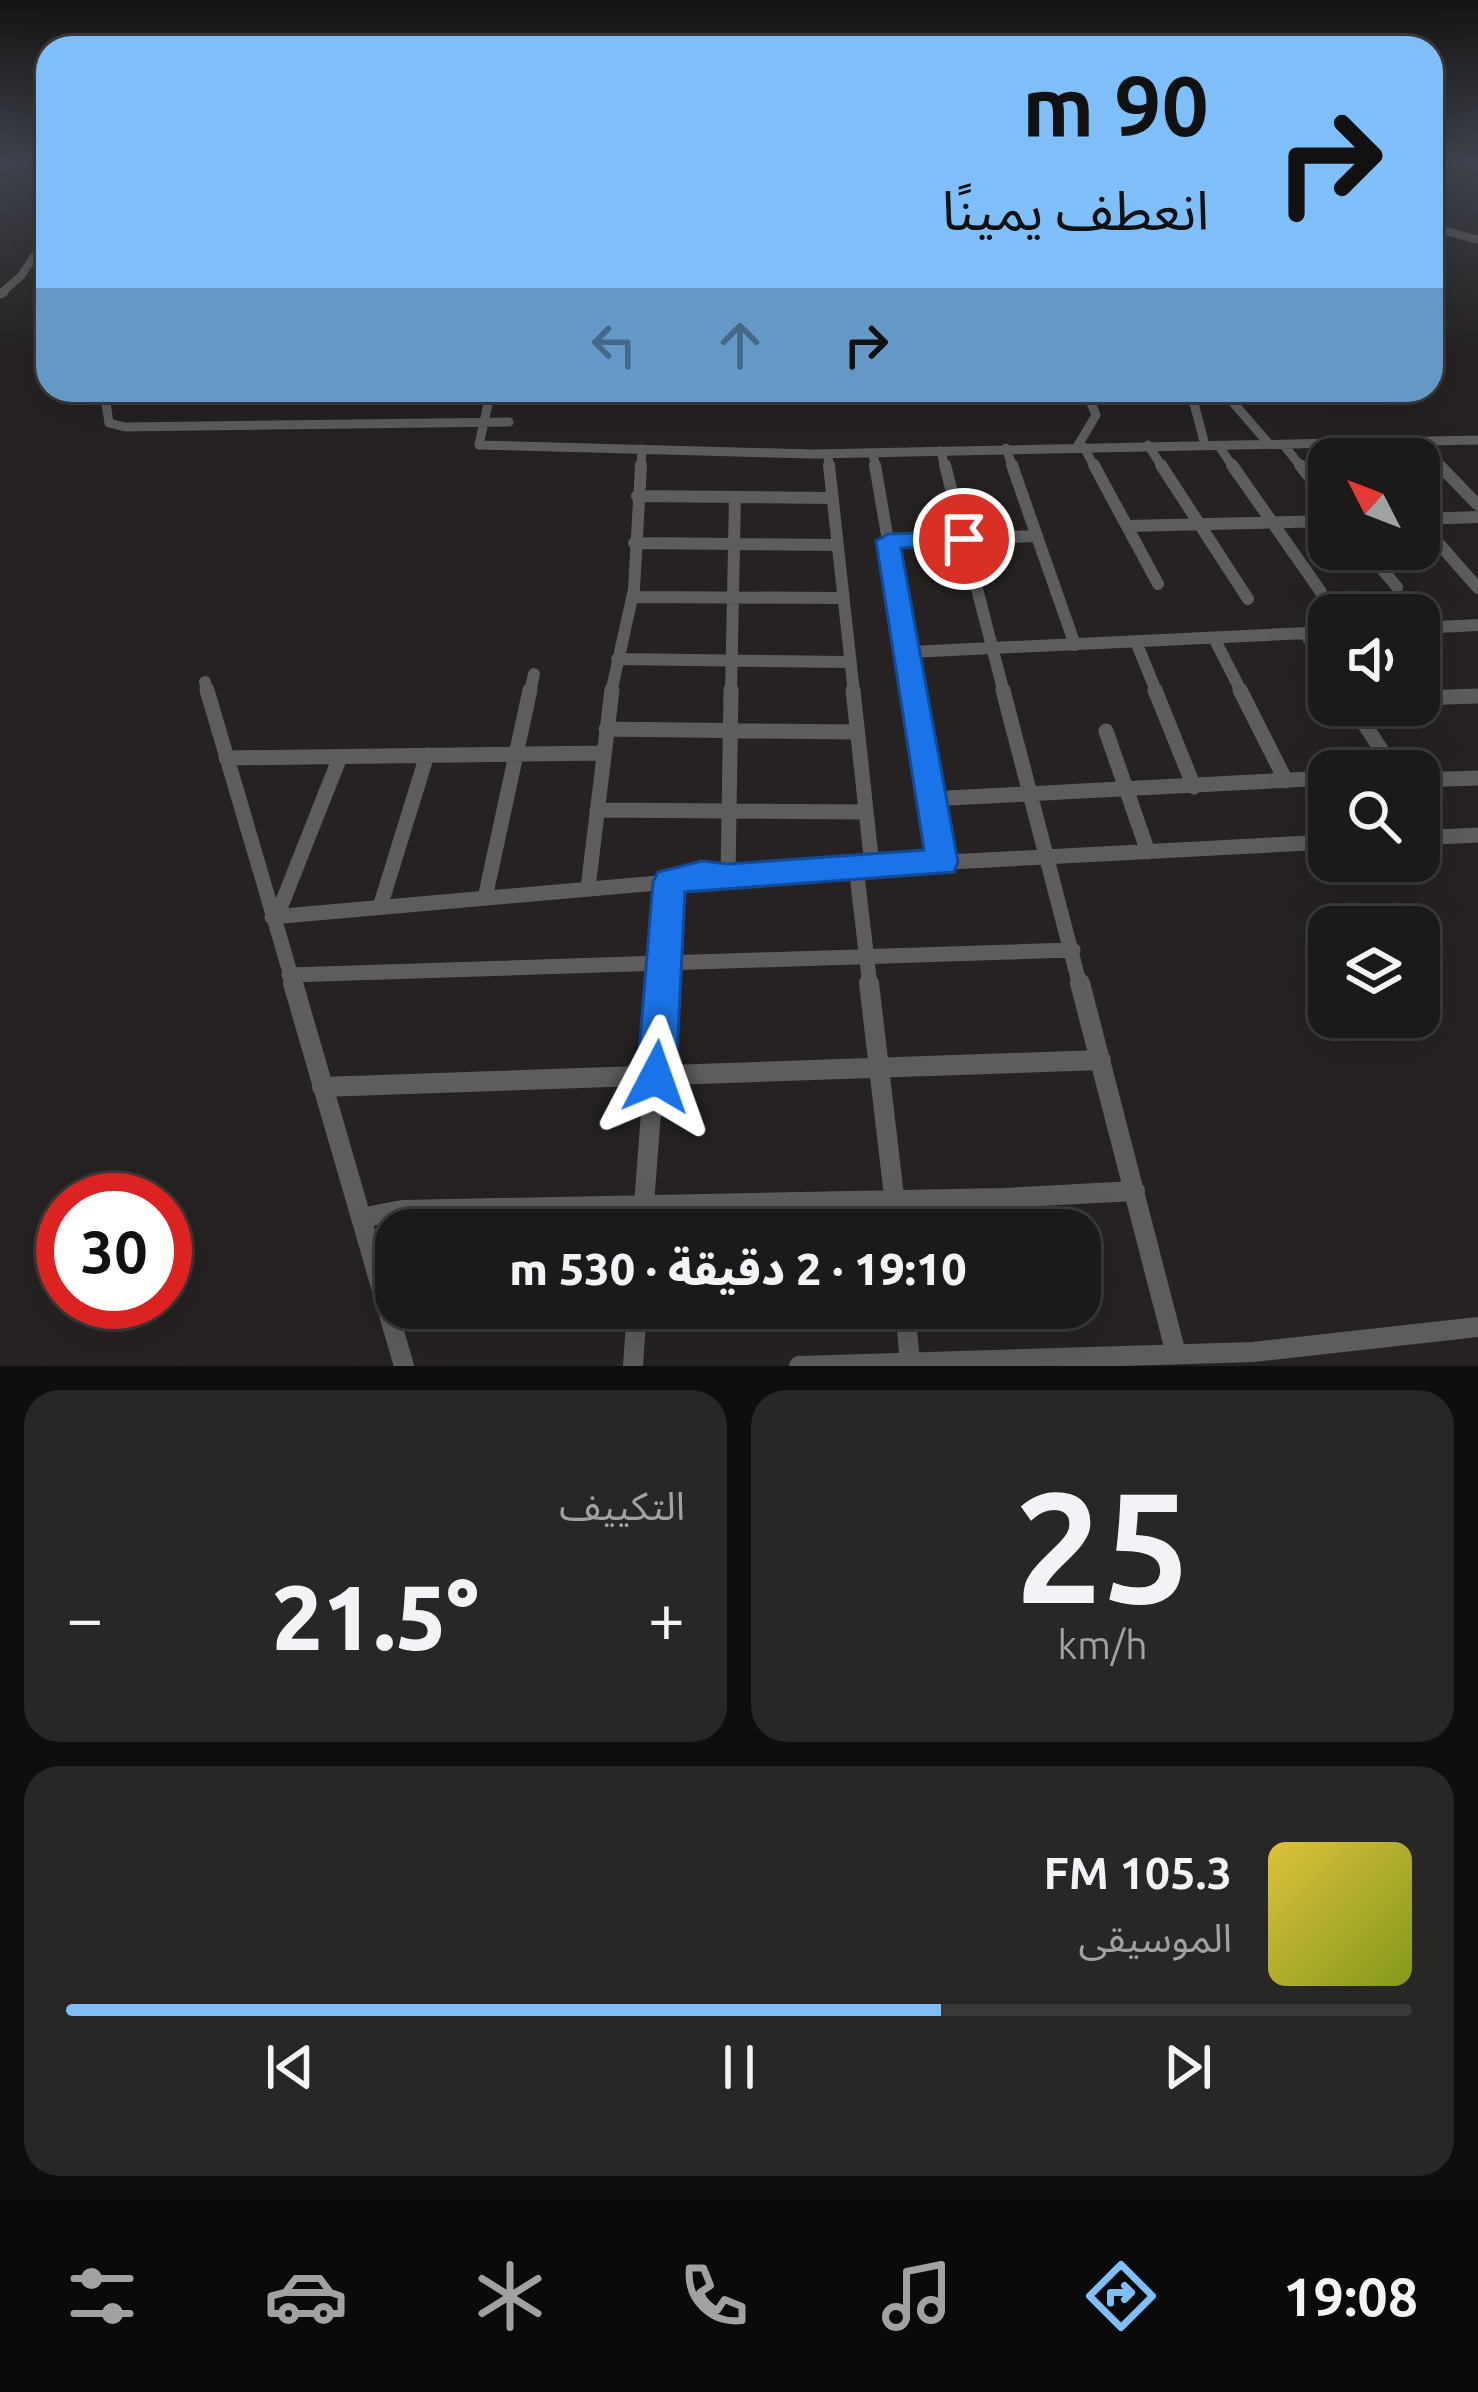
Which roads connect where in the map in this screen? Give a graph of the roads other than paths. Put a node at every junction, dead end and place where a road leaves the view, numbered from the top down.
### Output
1 (1443, 230) edge
2 (1478, 240) edge
3 (36, 249) edge
4 (36, 270) edge
5 (26, 271) junction
6 (0, 294) edge
7 (106, 402) edge
8 (487, 402) edge
9 (1092, 402) edge
10 (1195, 402) edge
11 (1233, 402) edge
12 (509, 422) dead end
13 (480, 423) junction
14 (1478, 440) edge
15 (1440, 441) edge
16 (1269, 444) junction
17 (1283, 444) junction
18 (1308, 444) edge
19 (1212, 445) junction
20 (1148, 446) junction
21 (1081, 447) junction
22 (642, 448) junction
23 (1006, 448) junction
24 (940, 451) junction
25 (873, 453) junction
26 (828, 454) junction
27 (1440, 466) edge
28 (1308, 476) edge
29 (637, 496) junction
30 (735, 497) junction
31 (832, 498) junction
32 (1478, 505) edge
33 (1478, 517) edge
34 (1440, 519) edge
35 (1308, 522) edge
36 (1272, 523) junction
37 (1200, 524) junction
38 (1128, 526) junction
39 (1036, 536) junction
40 (964, 539) junction
41 (888, 541) junction
42 (634, 543) junction
43 (1440, 544) edge
44 (734, 545) junction
45 (836, 545) junction
46 (1383, 570) edge
47 (1158, 584) dead end
48 (1397, 587) dead end
49 (1478, 588) edge
50 (1321, 592) dead end
51 (633, 597) junction
52 (733, 598) junction
53 (841, 598) junction
54 (1248, 599) dead end
55 (1478, 626) edge
56 (1440, 627) edge
57 (1305, 633) junction
58 (1308, 633) edge
59 (1214, 638) junction
60 (1308, 638) edge
61 (1136, 642) junction
62 (1075, 644) junction
63 (993, 649) junction
64 (910, 652) junction
65 (617, 659) junction
66 (732, 659) junction
67 (847, 662) junction
68 (534, 674) dead end
69 (205, 682) dead end
70 (1478, 696) edge
71 (1440, 697) edge
72 (606, 729) junction
73 (730, 730) junction
74 (856, 731) junction
75 (1106, 731) dead end
76 (517, 753) junction
77 (604, 753) junction
78 (427, 755) junction
79 (340, 757) junction
80 (226, 758) junction
81 (1478, 778) edge
82 (1308, 779) edge
83 (1440, 780) edge
84 (1286, 781) junction
85 (1194, 787) junction
86 (1126, 791) junction
87 (1032, 797) junction
88 (930, 799) junction
89 (597, 810) junction
90 (729, 812) junction
91 (865, 812) junction
92 (1478, 835) edge
93 (1440, 837) edge
94 (1308, 843) edge
95 (1148, 852) junction
96 (1049, 858) junction
97 (942, 862) junction
98 (864, 867) junction
99 (728, 877) junction
100 (669, 882) junction
101 (587, 888) junction
102 (484, 898) junction
103 (380, 907) junction
104 (274, 916) junction
105 (1073, 950) junction
106 (869, 960) junction
107 (664, 965) junction
108 (289, 975) junction
109 (1101, 1060) junction
110 (880, 1069) junction
111 (656, 1077) junction
112 (322, 1088) junction
113 (1135, 1191) junction
114 (896, 1200) junction
115 (644, 1206) junction
116 (644, 1209) edge
117 (897, 1209) edge
118 (361, 1218) junction
119 (1478, 1327) edge
120 (636, 1329) edge
121 (907, 1329) edge
122 (1176, 1354) junction
123 (910, 1363) junction
124 (404, 1366) edge
125 (633, 1366) edge
126 (800, 1366) edge

1 - 2 street
3 - 5 street
4 - 5 street
5 - 6 street
7 - 13 street
8 - 13 street
9 - 21 street
10 - 19 street
11 - 16 street
12 - 13 street
13 - 22 street
14 - 15 street
16 - 17 street
16 - 19 street
17 - 18 street
17 - 28 street
19 - 20 street
19 - 36 street
20 - 21 street
20 - 37 street
21 - 23 street
21 - 38 street
22 - 26 street
22 - 29 street
23 - 24 street
23 - 39 street
24 - 25 street
24 - 40 street
25 - 26 street
25 - 41 street
26 - 31 street
27 - 32 street
29 - 30 street
29 - 42 street
30 - 31 street
30 - 44 street
31 - 45 street
33 - 34 street
35 - 36 street
36 - 37 street
36 - 50 street
37 - 38 street
37 - 54 street
38 - 47 street
39 - 40 street
39 - 62 street
40 - 41 street
40 - 63 street
41 - 64 street
42 - 44 street
42 - 51 street
43 - 49 street
44 - 45 street
44 - 52 street
45 - 53 street
46 - 48 street
51 - 52 street
51 - 65 street
52 - 53 street
52 - 66 street
53 - 67 street
55 - 56 street
57 - 58 street
57 - 59 street
57 - 60 street
59 - 61 street
59 - 84 street
61 - 62 street
61 - 85 street
62 - 63 street
63 - 64 street
63 - 87 street
64 - 88 street
65 - 66 street
65 - 72 street
66 - 67 street
66 - 73 street
67 - 74 street
68 - 76 street
69 - 80 street
70 - 71 street
72 - 73 street
72 - 77 street
73 - 74 street
73 - 90 street
74 - 91 street
75 - 86 street
76 - 77 street
76 - 78 street
76 - 102 street
77 - 89 street
78 - 79 street
78 - 103 street
79 - 80 street
79 - 104 street
80 - 104 street
81 - 83 street
82 - 84 street
84 - 85 street
85 - 86 street
86 - 87 street
86 - 95 street
87 - 88 street
87 - 96 street
88 - 97 street
89 - 90 street
89 - 101 street
90 - 91 street
90 - 99 street
91 - 98 street
92 - 93 street
94 - 95 street
95 - 96 street
96 - 97 street
96 - 105 street
97 - 98 street
98 - 99 street
98 - 106 street
99 - 100 street
100 - 101 street
100 - 107 street
101 - 102 street
102 - 103 street
103 - 104 street
104 - 108 street
105 - 106 street
105 - 109 street
106 - 107 street
106 - 110 street
107 - 108 street
107 - 111 street
108 - 112 street
109 - 110 street
109 - 113 street
110 - 111 street
110 - 114 street
111 - 112 street
111 - 115 street
112 - 118 street
113 - 114 street
113 - 122 street
114 - 115 street
114 - 117 street
115 - 116 street
115 - 118 street
118 - 124 street
119 - 122 street
120 - 125 street
121 - 123 street
122 - 123 street
123 - 126 street

